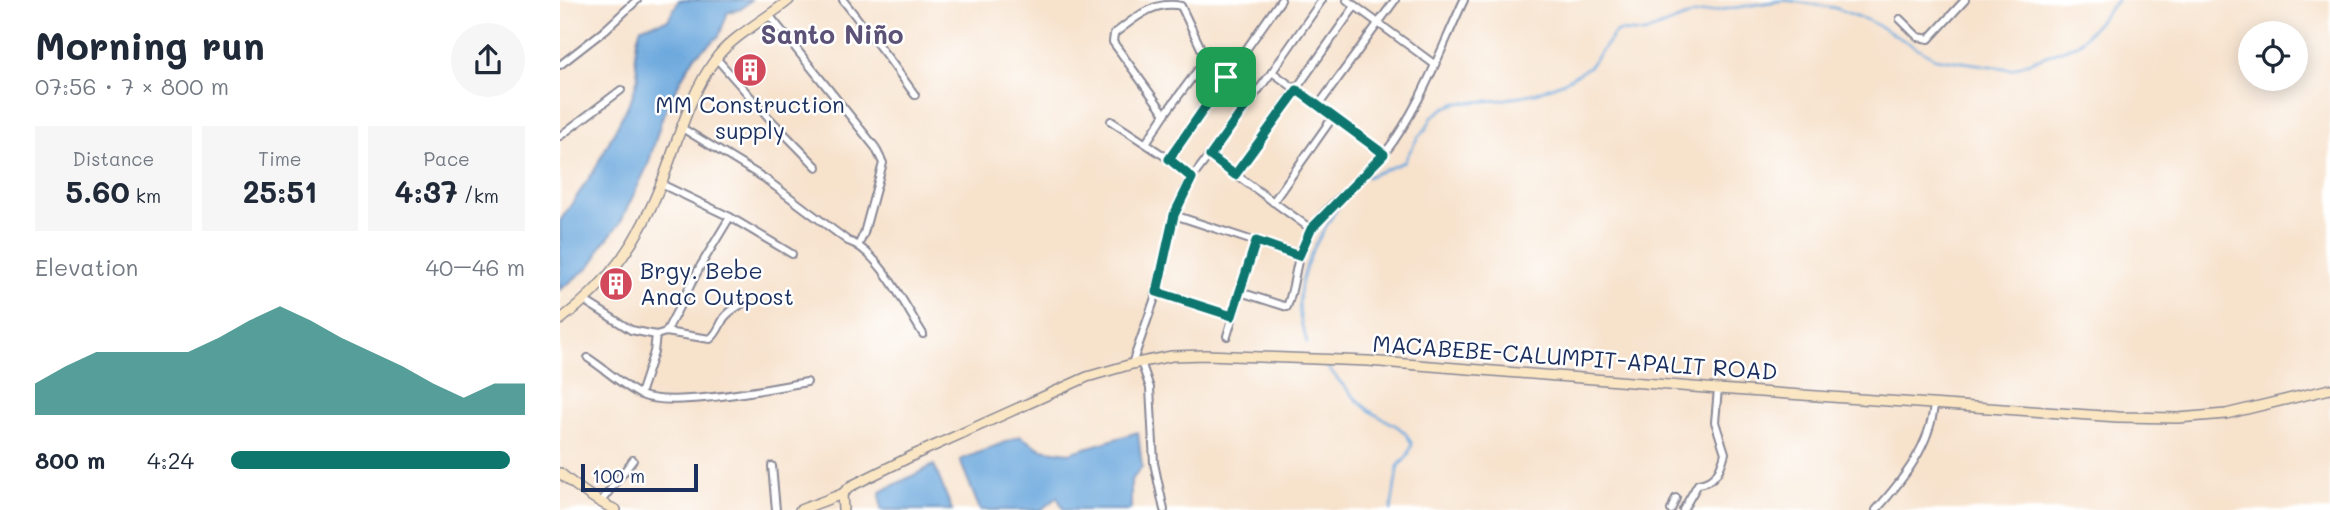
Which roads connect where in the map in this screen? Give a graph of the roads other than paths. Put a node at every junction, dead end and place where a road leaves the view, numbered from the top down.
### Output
1 (637, 0) edge
2 (789, 0) edge
3 (843, 0) edge
4 (1281, 0) edge
5 (1322, 0) edge
6 (1347, 0) edge
7 (1395, 0) edge
8 (1464, 0) edge
9 (1965, 0) edge
10 (1355, 6) junction
11 (769, 15) junction
12 (1900, 19) dead end
13 (1378, 22) junction
14 (716, 58) junction
15 (1206, 59) junction
16 (1433, 64) junction
17 (560, 65) edge
18 (1272, 72) junction
19 (1226, 77) junction
20 (621, 90) dead end
21 (1297, 90) junction
22 (915, 95) dead end
23 (1252, 97) junction
24 (1318, 106) junction
25 (1165, 114) junction
26 (1333, 117) junction
27 (1111, 121) dead end
28 (682, 128) junction
29 (560, 136) edge
30 (1146, 144) junction
31 (1384, 154) junction
32 (1210, 156) junction
33 (1169, 159) junction
34 (817, 167) dead end
35 (1235, 175) junction
36 (1192, 178) junction
37 (661, 184) junction
38 (1273, 202) junction
39 (1174, 215) junction
40 (730, 217) junction
41 (1311, 229) junction
42 (1256, 241) junction
43 (859, 244) junction
44 (792, 254) dead end
45 (1299, 256) junction
46 (1157, 292) junction
47 (1240, 292) junction
48 (585, 301) junction
49 (745, 302) dead end
50 (1232, 316) junction
51 (560, 320) edge
52 (666, 332) junction
53 (923, 334) dead end
54 (656, 335) junction
55 (1227, 337) dead end
56 (588, 358) dead end
57 (1137, 363) junction
58 (807, 382) dead end
59 (1718, 389) junction
60 (2330, 389) edge
61 (640, 394) junction
62 (1934, 404) junction
63 (633, 460) dead end
64 (772, 466) dead end
65 (560, 472) edge
66 (842, 494) junction
67 (1676, 498) dead end
68 (600, 503) junction
69 (616, 510) edge
70 (776, 510) edge
71 (800, 510) edge
72 (843, 510) edge
73 (1164, 510) edge
74 (1671, 510) edge
75 (1684, 510) edge
76 (1876, 510) edge

1 - 17 street
2 - 11 main road
3 - 22 street
4 - 19 street
5 - 18 street
6 - 10 street
7 - 13 street
8 - 16 street
9 - 12 street
10 - 13 street
10 - 21 street
11 - 14 main road
11 - 43 street
13 - 16 street
13 - 24 street
14 - 28 main road
14 - 34 street
15 - 19 street
15 - 25 street
15 - 25 street
16 - 31 street
18 - 21 street
18 - 23 street
19 - 23 street
19 - 33 street
20 - 29 street
21 - 24 street
21 - 35 street
23 - 32 street
24 - 26 street
25 - 30 street
26 - 31 street
26 - 38 street
27 - 30 street
28 - 37 main road
28 - 43 street
30 - 33 street
31 - 41 street
32 - 35 street
32 - 36 street
33 - 36 street
35 - 38 street
36 - 39 street
37 - 40 street
37 - 48 main road
38 - 41 street
39 - 42 street
39 - 46 street
40 - 44 street
40 - 52 street
41 - 45 street
42 - 45 street
42 - 47 street
43 - 53 street
45 - 47 street
46 - 50 street
46 - 57 street
47 - 50 street
48 - 51 main road
48 - 54 street
49 - 52 street
50 - 55 street
52 - 54 street
54 - 61 street
56 - 61 street
57 - 59 main road, MACABEBE-CALUMPIT-APALIT ROAD
57 - 66 main road, MACABEBE-CALUMPIT-APALIT ROAD
57 - 73 street
58 - 61 street
59 - 62 main road, MACABEBE-CALUMPIT-APALIT ROAD
59 - 75 street
60 - 62 main road, MACABEBE-CALUMPIT-APALIT ROAD
62 - 76 street
63 - 68 street
64 - 70 street
65 - 68 main road
66 - 71 main road, MACABEBE-CALUMPIT-APALIT ROAD
66 - 72 main road
67 - 74 street
68 - 69 main road

